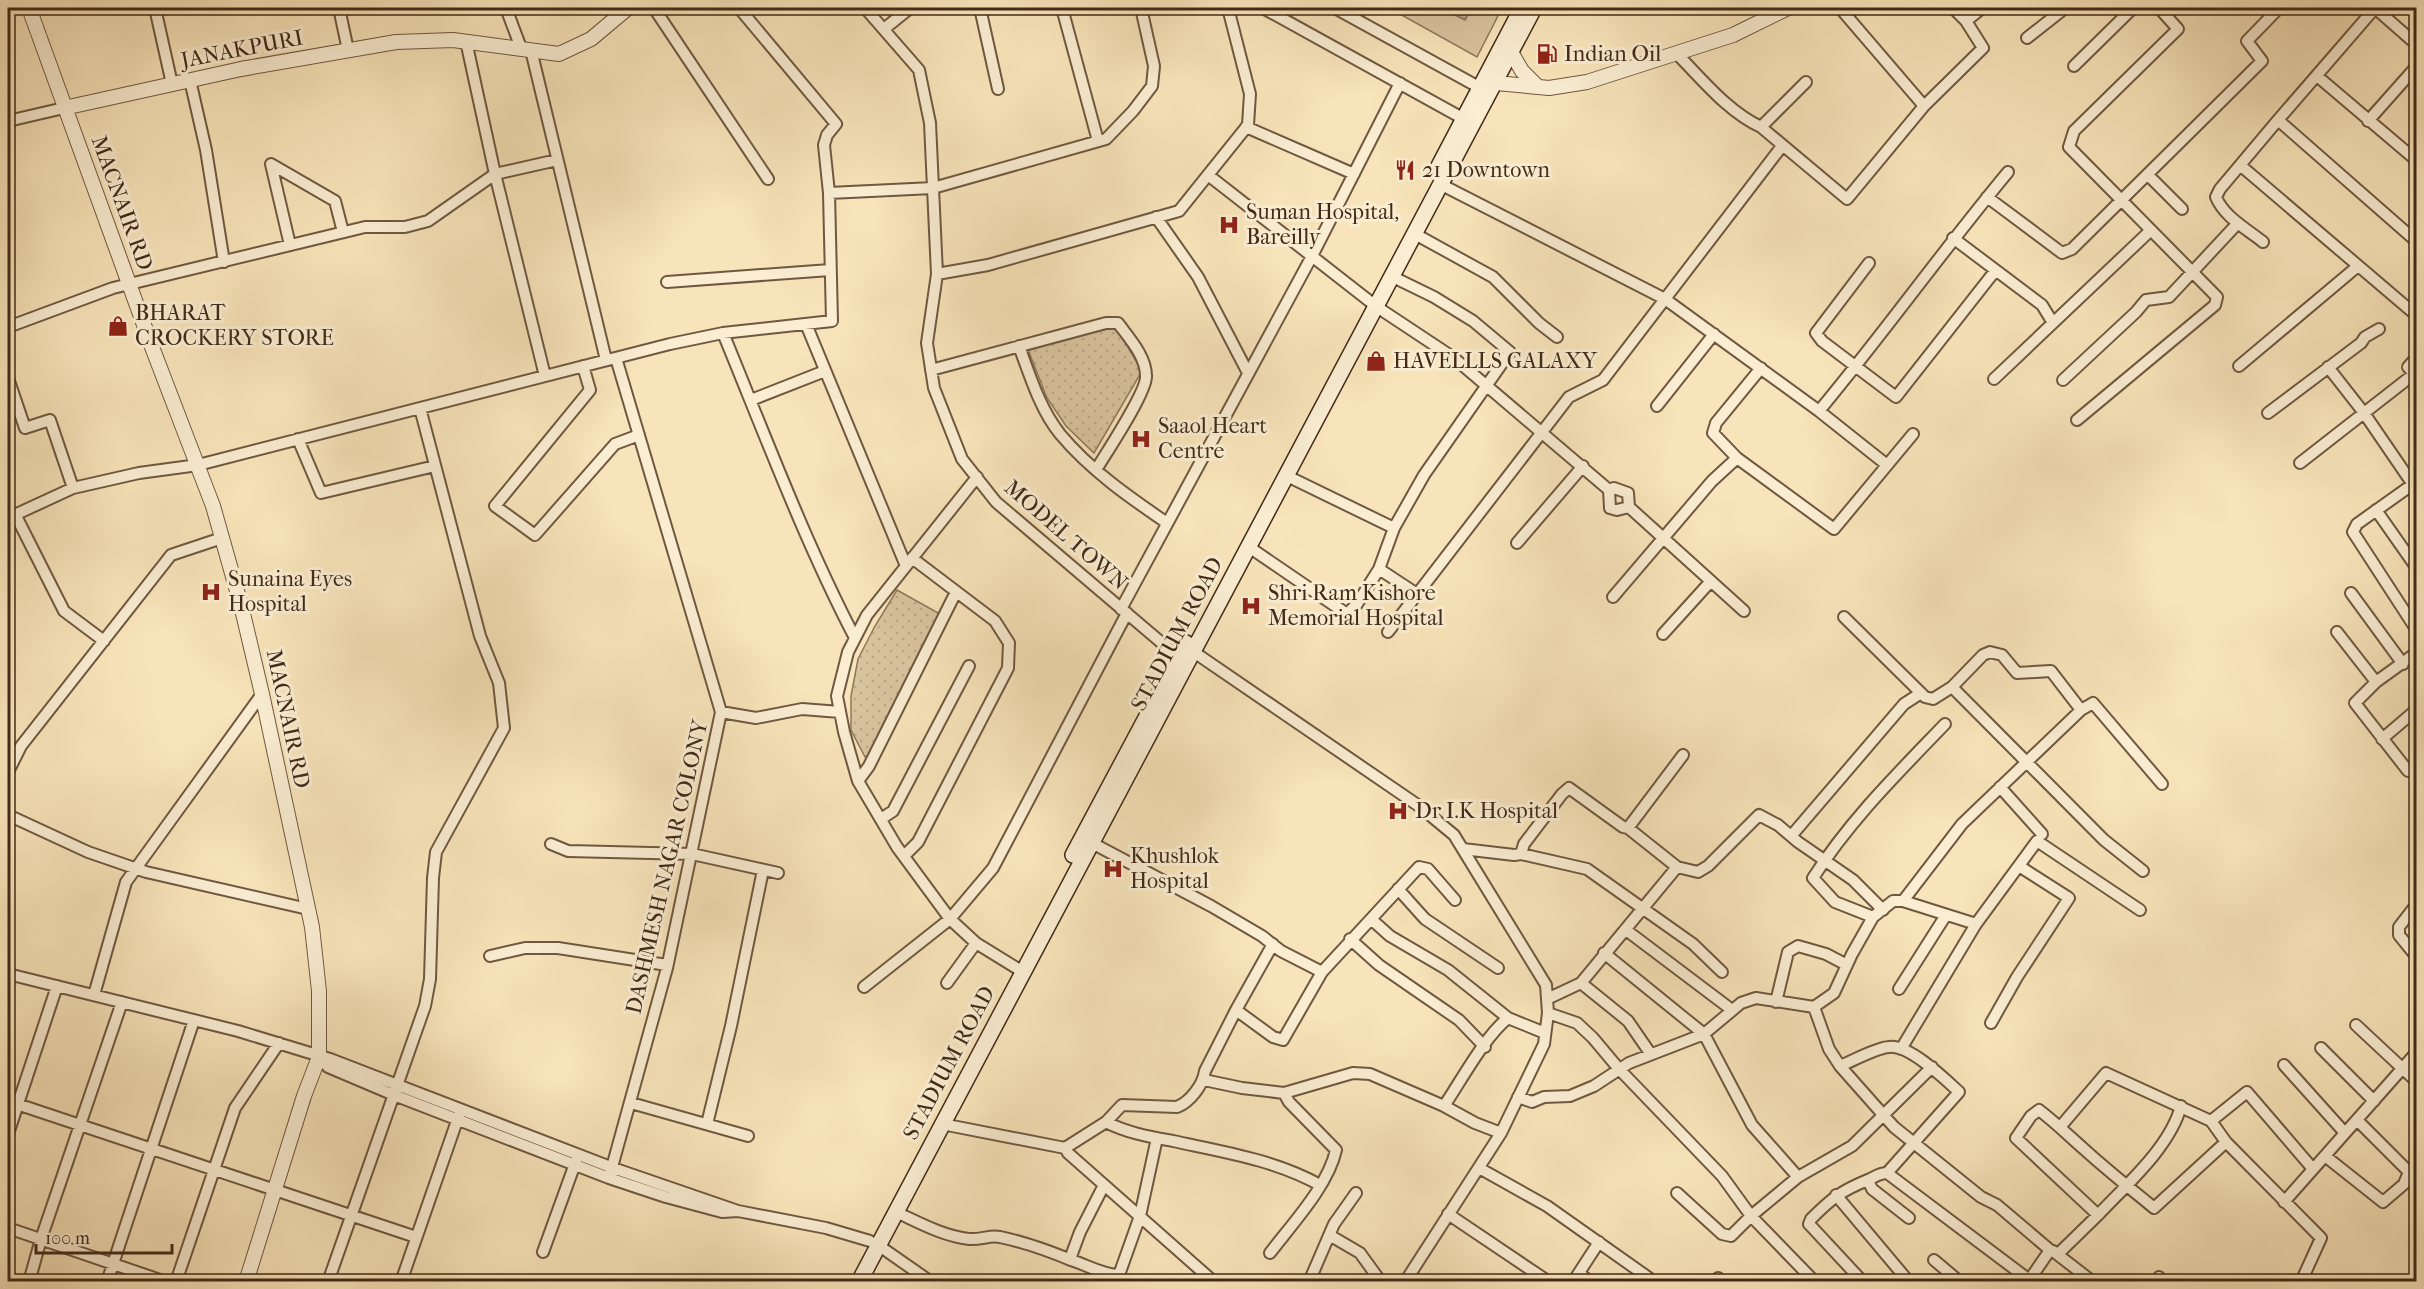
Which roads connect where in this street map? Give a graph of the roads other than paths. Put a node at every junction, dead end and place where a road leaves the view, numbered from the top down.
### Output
1 (29, 8) edge
2 (155, 8) edge
3 (339, 8) edge
4 (507, 8) edge
5 (628, 8) edge
6 (654, 8) edge
7 (739, 8) edge
8 (865, 8) edge
9 (910, 8) edge
10 (980, 8) edge
11 (1062, 8) edge
12 (1141, 8) edge
13 (1228, 8) edge
14 (1263, 8) edge
15 (1335, 8) edge
16 (1522, 8) edge
17 (1534, 8) edge
18 (1788, 8) edge
19 (1840, 8) edge
20 (1953, 8) edge
21 (1982, 8) edge
22 (2065, 8) edge
23 (2133, 8) edge
24 (2159, 8) edge
25 (2279, 8) edge
26 (2375, 8) edge
27 (1966, 21) junction
28 (884, 29) junction
29 (2027, 38) dead end
30 (466, 41) junction
31 (2416, 44) edge
32 (526, 49) junction
33 (1506, 49) junction
34 (348, 50) junction
35 (1676, 53) junction
36 (2074, 66) dead end
37 (2416, 67) edge
38 (2317, 76) junction
39 (190, 80) junction
40 (1806, 82) dead end
41 (1400, 83) junction
42 (172, 84) junction
43 (1488, 85) junction
44 (1537, 86) junction
45 (998, 89) dead end
46 (1924, 106) junction
47 (64, 108) junction
48 (1464, 119) junction
49 (8, 120) edge
50 (2278, 120) junction
51 (2368, 120) junction
52 (1246, 127) junction
53 (1761, 127) junction
54 (1098, 141) junction
55 (1782, 146) junction
56 (557, 160) junction
57 (2416, 160) edge
58 (2240, 165) junction
59 (2008, 172) dead end
60 (495, 174) junction
61 (1354, 174) junction
62 (2148, 175) junction
63 (1208, 176) junction
64 (768, 179) dead end
65 (1440, 184) junction
66 (933, 188) junction
67 (829, 193) junction
68 (1987, 197) junction
69 (2122, 201) junction
70 (2182, 209) dead end
71 (1156, 218) junction
72 (2238, 223) junction
73 (2150, 231) junction
74 (342, 232) junction
75 (1415, 234) junction
76 (1953, 238) junction
77 (2416, 241) edge
78 (2263, 242) dead end
79 (290, 246) junction
80 (1312, 256) junction
81 (224, 262) junction
82 (1869, 263) dead end
83 (2358, 266) junction
84 (831, 270) junction
85 (1995, 271) junction
86 (2192, 272) junction
87 (937, 274) junction
88 (1393, 277) junction
89 (667, 282) dead end
90 (129, 285) junction
91 (1665, 299) junction
92 (1373, 303) junction
93 (2416, 315) edge
94 (2053, 322) junction
95 (806, 324) junction
96 (8, 327) edge
97 (2379, 329) dead end
98 (723, 333) junction
99 (1714, 334) junction
100 (1557, 337) dead end
101 (1019, 346) junction
102 (2416, 358) edge
103 (611, 359) junction
104 (584, 366) junction
105 (2239, 366) dead end
106 (1856, 367) junction
107 (2328, 367) junction
108 (1761, 369) junction
109 (931, 370) junction
110 (825, 371) junction
111 (1248, 373) junction
112 (2415, 375) edge
113 (545, 376) junction
114 (8, 378) edge
115 (1995, 379) dead end
116 (2063, 380) dead end
117 (1487, 384) junction
118 (751, 400) junction
119 (1657, 406) dead end
120 (420, 408) junction
121 (1819, 411) junction
122 (2268, 413) dead end
123 (2364, 413) junction
124 (2077, 420) dead end
125 (1542, 432) junction
126 (1913, 434) dead end
127 (639, 435) junction
128 (298, 439) junction
129 (1737, 458) junction
130 (2300, 463) dead end
131 (198, 465) junction
132 (1887, 465) junction
133 (435, 466) junction
134 (1582, 466) junction
135 (1096, 470) junction
136 (1287, 476) junction
137 (977, 477) junction
138 (2416, 485) edge
139 (73, 488) junction
140 (1609, 490) junction
141 (1629, 507) junction
142 (2376, 510) junction
143 (11, 516) edge
144 (1167, 523) junction
145 (1394, 528) junction
146 (222, 538) junction
147 (1664, 539) junction
148 (1518, 543) dead end
149 (1249, 547) junction
150 (909, 562) junction
151 (2416, 567) edge
152 (1379, 569) junction
153 (1711, 581) junction
154 (957, 592) junction
155 (2351, 593) dead end
156 (1417, 594) junction
157 (1613, 597) dead end
158 (1124, 611) junction
159 (1744, 611) dead end
160 (1844, 617) dead end
161 (2416, 629) edge
162 (1388, 632) dead end
163 (2337, 632) dead end
164 (1663, 634) dead end
165 (855, 638) junction
166 (104, 641) junction
167 (2416, 653) edge
168 (1186, 655) junction
169 (2403, 664) junction
170 (969, 666) dead end
171 (2376, 682) junction
172 (1952, 687) junction
173 (1921, 693) junction
174 (262, 694) junction
175 (2082, 710) junction
176 (2416, 710) edge
177 (722, 712) junction
178 (840, 712) junction
179 (1945, 724) dead end
180 (2382, 739) junction
181 (1683, 755) dead end
182 (2025, 763) junction
183 (2416, 770) edge
184 (8, 772) edge
185 (858, 781) junction
186 (2162, 784) dead end
187 (2000, 788) junction
188 (8, 815) edge
189 (881, 819) junction
190 (1628, 828) junction
191 (2042, 834) dead end
192 (1792, 835) junction
193 (1092, 843) junction
194 (551, 844) dead end
195 (1463, 849) junction
196 (692, 854) junction
197 (1521, 854) junction
198 (904, 856) junction
199 (1825, 860) junction
200 (2019, 866) junction
201 (1677, 867) junction
202 (135, 868) junction
203 (763, 870) junction
204 (2143, 871) dead end
205 (778, 873) dead end
206 (1398, 889) junction
207 (1455, 900) dead end
208 (1903, 901) junction
209 (2416, 905) edge
210 (308, 909) junction
211 (1641, 909) junction
212 (1883, 910) junction
213 (2140, 910) dead end
214 (1946, 915) junction
215 (1873, 917) junction
216 (950, 919) junction
217 (1371, 919) junction
218 (1976, 924) junction
219 (1626, 930) junction
220 (1350, 939) junction
221 (976, 943) junction
222 (1273, 944) junction
223 (1604, 953) junction
224 (490, 956) dead end
225 (2416, 956) edge
226 (667, 965) junction
227 (1847, 965) junction
228 (1498, 968) dead end
229 (1018, 970) junction
230 (1322, 972) junction
231 (1722, 972) dead end
232 (8, 974) edge
233 (947, 983) dead end
234 (1581, 983) junction
235 (57, 986) junction
236 (864, 987) dead end
237 (1899, 989) dead end
238 (93, 995) junction
239 (1547, 999) junction
240 (122, 1002) junction
241 (1776, 1002) junction
242 (1814, 1007) junction
243 (1236, 1010) junction
244 (1732, 1010) junction
245 (1548, 1013) junction
246 (1508, 1018) junction
247 (194, 1020) junction
248 (1991, 1023) dead end
249 (2356, 1025) dead end
250 (1545, 1033) junction
251 (1704, 1034) junction
252 (279, 1043) junction
253 (1485, 1047) junction
254 (2321, 1048) dead end
255 (1901, 1049) junction
256 (1650, 1053) junction
257 (2416, 1053) edge
258 (319, 1057) junction
259 (2284, 1065) dead end
260 (1840, 1066) junction
261 (1932, 1067) junction
262 (2403, 1068) junction
263 (1619, 1069) junction
264 (1204, 1080) junction
265 (2416, 1081) edge
266 (397, 1090) junction
267 (1284, 1093) junction
268 (1518, 1097) junction
269 (2374, 1101) junction
270 (13, 1102) edge
271 (631, 1103) junction
272 (1444, 1106) junction
273 (2181, 1106) junction
274 (459, 1114) junction
275 (1884, 1116) junction
276 (2357, 1120) junction
277 (2211, 1121) junction
278 (1106, 1122) junction
279 (80, 1124) junction
280 (707, 1124) junction
281 (942, 1124) junction
282 (2061, 1126) junction
283 (1501, 1133) junction
284 (2345, 1133) junction
285 (8, 1134) edge
286 (748, 1136) dead end
287 (1157, 1138) junction
288 (2226, 1142) junction
289 (1916, 1144) junction
290 (1065, 1148) junction
291 (151, 1149) junction
292 (2325, 1156) junction
293 (576, 1160) junction
294 (1479, 1168) junction
295 (2313, 1169) junction
296 (215, 1170) junction
297 (611, 1173) junction
298 (1887, 1173) junction
299 (1798, 1177) junction
300 (1868, 1180) junction
301 (1104, 1185) junction
302 (1320, 1185) junction
303 (2126, 1185) junction
304 (274, 1190) junction
305 (1677, 1192) dead end
306 (1356, 1193) dead end
307 (1836, 1195) junction
308 (2284, 1202) junction
309 (896, 1212) junction
310 (1448, 1214) junction
311 (1751, 1215) junction
312 (2098, 1215) junction
313 (352, 1216) junction
314 (1140, 1216) junction
315 (1909, 1218) dead end
316 (8, 1228) edge
317 (1331, 1236) junction
318 (416, 1237) junction
319 (41, 1239) junction
320 (1599, 1242) junction
321 (874, 1243) junction
322 (543, 1252) dead end
323 (2054, 1252) junction
324 (1270, 1253) dead end
325 (1070, 1259) junction
326 (1934, 1260) dead end
327 (113, 1264) junction
328 (1576, 1277) edge
329 (1649, 1278) dead end
330 (29, 1281) edge
331 (107, 1281) edge
332 (166, 1281) edge
333 (176, 1281) edge
334 (246, 1281) edge
335 (328, 1281) edge
336 (401, 1281) edge
337 (848, 1281) edge
338 (859, 1281) edge
339 (931, 1281) edge
340 (1214, 1281) edge
341 (1309, 1281) edge
342 (1381, 1281) edge
343 (1405, 1281) edge
344 (1549, 1281) edge
345 (1590, 1281) edge
346 (1815, 1281) edge
347 (1863, 1281) edge
348 (1908, 1281) edge
349 (1960, 1281) edge
350 (2030, 1281) edge
351 (2093, 1281) edge
352 (2301, 1281) edge

1 - 47 street, MACNAIR RD
2 - 42 street
3 - 34 street
4 - 32 street, DASHMESH NAGAR COLONY
5 - 32 street, JANAKPURI
6 - 64 street
7 - 67 street
8 - 28 street, MODEL TOWN
9 - 28 street
10 - 45 street
11 - 54 street
12 - 54 street
13 - 52 street
14 - 41 street
15 - 43 street
16 - 33 main road, STADIUM ROAD
17 - 33 main road, STADIUM ROAD
18 - 35 street
19 - 46 street
20 - 27 street
21 - 27 street
22 - 29 street
23 - 36 street
24 - 69 street
25 - 62 street
26 - 31 street
26 - 38 street
27 - 46 street
28 - 66 street, MODEL TOWN
30 - 32 street, JANAKPURI
30 - 34 street, JANAKPURI
30 - 60 street
32 - 56 street, DASHMESH NAGAR COLONY
33 - 43 main road, STADIUM ROAD
33 - 44 street
34 - 39 street, JANAKPURI
35 - 44 street
35 - 53 street
37 - 51 street
38 - 50 street
38 - 51 street
39 - 42 street, JANAKPURI
39 - 81 street
40 - 53 street
41 - 48 street
41 - 61 street
42 - 47 street, JANAKPURI
43 - 44 street
43 - 48 main road, STADIUM ROAD
43 - 65 main road, STADIUM ROAD
46 - 55 street
47 - 49 street
47 - 90 street, MACNAIR RD
48 - 92 main road, STADIUM ROAD
50 - 58 street
50 - 77 street
51 - 57 street
52 - 61 street
52 - 63 street
53 - 55 street
54 - 66 street
55 - 91 street
56 - 60 street
56 - 103 street, DASHMESH NAGAR COLONY
58 - 72 street
58 - 83 street
59 - 68 street
60 - 74 street
60 - 113 street
61 - 80 street
62 - 69 street
62 - 70 street
63 - 71 street
63 - 80 street
65 - 75 main road, STADIUM ROAD
65 - 91 street
66 - 67 street
66 - 87 street, MODEL TOWN
67 - 84 street
68 - 69 street
68 - 76 street
69 - 73 street
71 - 87 street
71 - 111 street
72 - 78 street
72 - 86 street
73 - 86 street
73 - 94 street
74 - 79 street
74 - 79 street
75 - 88 main road, STADIUM ROAD
75 - 100 street
76 - 85 street
76 - 106 street
79 - 81 street
80 - 92 street
80 - 111 street
81 - 90 street
82 - 106 street
83 - 93 street
83 - 105 street
84 - 89 street
84 - 95 street
85 - 94 street
85 - 106 street
86 - 116 street
86 - 124 street
87 - 109 street, MODEL TOWN
88 - 92 main road, STADIUM ROAD
88 - 117 street
90 - 96 street
90 - 131 street, MACNAIR RD
91 - 99 street
91 - 125 street
92 - 117 street
92 - 136 main road, STADIUM ROAD
92 - 168 main road, STADIUM ROAD
94 - 115 street
95 - 98 street
95 - 110 street
97 - 107 street
98 - 103 street
98 - 118 street
99 - 108 street
99 - 119 street
101 - 109 street
101 - 135 street
101 - 135 street
102 - 112 street
103 - 104 street
103 - 127 street, DASHMESH NAGAR COLONY
104 - 113 street
104 - 127 street
106 - 121 street
107 - 122 street
107 - 123 street
108 - 121 street
108 - 129 street
109 - 137 street, MODEL TOWN
110 - 118 street
110 - 150 street
111 - 144 street
112 - 123 street
113 - 120 street
114 - 139 street
117 - 125 street
117 - 145 street
118 - 165 street
120 - 128 street
120 - 133 street
121 - 132 street
123 - 130 street
123 - 138 street
125 - 134 street
125 - 156 street
126 - 132 street
127 - 177 street, DASHMESH NAGAR COLONY
128 - 131 street
128 - 133 street
129 - 132 street
129 - 147 street
131 - 139 street
131 - 146 street, MACNAIR RD
133 - 266 street
134 - 140 street
134 - 148 street
135 - 144 street
136 - 145 street
136 - 149 main road, STADIUM ROAD
137 - 150 street
137 - 158 street, MODEL TOWN
138 - 142 street
139 - 143 street
140 - 141 street
140 - 141 street
141 - 147 street
142 - 151 street
142 - 161 street
143 - 166 street
144 - 158 street
145 - 152 street
146 - 166 street
146 - 174 street, MACNAIR RD
147 - 153 street
147 - 157 street
149 - 152 street
149 - 168 main road, STADIUM ROAD
150 - 154 street
150 - 165 street
152 - 156 street
153 - 159 street
153 - 164 street
154 - 185 street
154 - 198 street
155 - 169 street
156 - 162 street
158 - 168 street, MODEL TOWN
158 - 216 street
160 - 173 street
163 - 171 street
165 - 178 street
166 - 184 street
167 - 169 street
168 - 193 main road, STADIUM ROAD
168 - 195 street, MODEL TOWN
168 - 229 main road, STADIUM ROAD
169 - 171 street
170 - 189 street
171 - 180 street
172 - 173 street
172 - 175 street
172 - 182 street
173 - 192 street
174 - 202 street
174 - 210 street, MACNAIR RD
175 - 182 street
175 - 186 street
176 - 180 street
177 - 178 street
177 - 196 street, DASHMESH NAGAR COLONY
178 - 185 street
179 - 199 street
180 - 183 street
181 - 190 street
182 - 187 street
182 - 204 street
185 - 189 street
187 - 191 street
187 - 208 street
188 - 202 street
189 - 198 street
190 - 197 street
190 - 201 street
192 - 199 street
192 - 201 street
193 - 222 street
193 - 229 main road, STADIUM ROAD
194 - 196 street
195 - 197 street
195 - 239 street, MODEL TOWN
196 - 203 street
196 - 226 street, DASHMESH NAGAR COLONY
197 - 211 street
198 - 216 street
199 - 212 street
199 - 215 street
200 - 213 street
200 - 218 street
200 - 248 street
201 - 211 street
202 - 210 street
202 - 238 street
203 - 205 street
203 - 280 street
206 - 207 street
206 - 217 street
206 - 228 street
208 - 212 street
208 - 214 street
209 - 225 street
210 - 258 street, MACNAIR RD
211 - 219 street
211 - 231 street
212 - 215 street
214 - 218 street
214 - 237 street
215 - 227 street
216 - 221 street
216 - 236 street
217 - 220 street
217 - 246 street
218 - 255 street
219 - 223 street
219 - 244 street
220 - 230 street
220 - 253 street
221 - 229 street
221 - 233 street
222 - 230 street
222 - 243 street
223 - 234 street
223 - 251 street
224 - 226 street
226 - 271 street, DASHMESH NAGAR COLONY
227 - 241 street
227 - 242 street
229 - 281 main road, STADIUM ROAD
229 - 321 main road, STADIUM ROAD
230 - 243 street
232 - 235 street
234 - 239 street
234 - 256 street
235 - 238 street
235 - 270 street
238 - 240 street
239 - 245 street, MODEL TOWN
240 - 247 street
240 - 279 street
241 - 242 street
241 - 244 street
242 - 260 street
243 - 264 street
244 - 251 street
245 - 250 street, MODEL TOWN
245 - 263 street
246 - 250 street
246 - 253 street
247 - 252 street
247 - 291 street
249 - 262 street
250 - 268 street, MODEL TOWN
251 - 256 street
251 - 299 street
252 - 258 street
252 - 296 street
253 - 272 street
254 - 269 street
255 - 260 street
255 - 261 street
256 - 263 street
257 - 262 street
258 - 266 street
258 - 304 street, MACNAIR RD
259 - 284 street
260 - 275 street
261 - 275 street
261 - 289 street
262 - 265 street
262 - 269 street
263 - 268 street
263 - 311 street
264 - 267 street
264 - 278 street
266 - 274 street
266 - 313 street
267 - 272 street
267 - 302 street
268 - 283 street, MODEL TOWN
269 - 276 street
270 - 279 street
270 - 285 street
271 - 280 street
271 - 297 street, DASHMESH NAGAR COLONY
272 - 283 street
273 - 277 street
273 - 282 street
273 - 303 street
274 - 293 street
274 - 318 street
275 - 289 street
275 - 299 street
276 - 284 street
276 - 292 street
277 - 288 street
277 - 295 street
278 - 287 street
278 - 290 street
279 - 291 street
279 - 319 street
280 - 286 street
281 - 290 street
281 - 309 main road, STADIUM ROAD
282 - 303 street
282 - 312 street
283 - 294 street, MODEL TOWN
284 - 292 street
287 - 302 street
287 - 314 street
288 - 303 street
288 - 308 street
289 - 298 street
289 - 323 street
290 - 301 street
291 - 296 street
291 - 327 street
292 - 295 street
293 - 297 street
293 - 322 street
294 - 310 street, MODEL TOWN
294 - 320 street
295 - 308 street
296 - 304 street
296 - 333 street
297 - 321 street
298 - 300 street
298 - 350 street
299 - 311 street
300 - 307 street
300 - 315 street
301 - 314 street
301 - 325 street
302 - 324 street
303 - 312 street
304 - 313 street
304 - 334 street, MACNAIR RD
305 - 311 street
306 - 317 street
307 - 347 street
307 - 348 street
308 - 352 street
309 - 321 main road, STADIUM ROAD
309 - 325 street
310 - 343 street, MODEL TOWN
310 - 344 street
311 - 346 street
312 - 323 street
313 - 318 street
313 - 335 street
314 - 325 street
314 - 340 street
316 - 319 street
317 - 341 street
317 - 342 street
318 - 336 street
319 - 327 street
319 - 330 street
320 - 328 street
320 - 329 street
321 - 337 main road, STADIUM ROAD
321 - 338 main road, STADIUM ROAD
321 - 339 street
323 - 350 street
323 - 351 street
326 - 349 street
327 - 331 street
327 - 332 street
328 - 345 street

